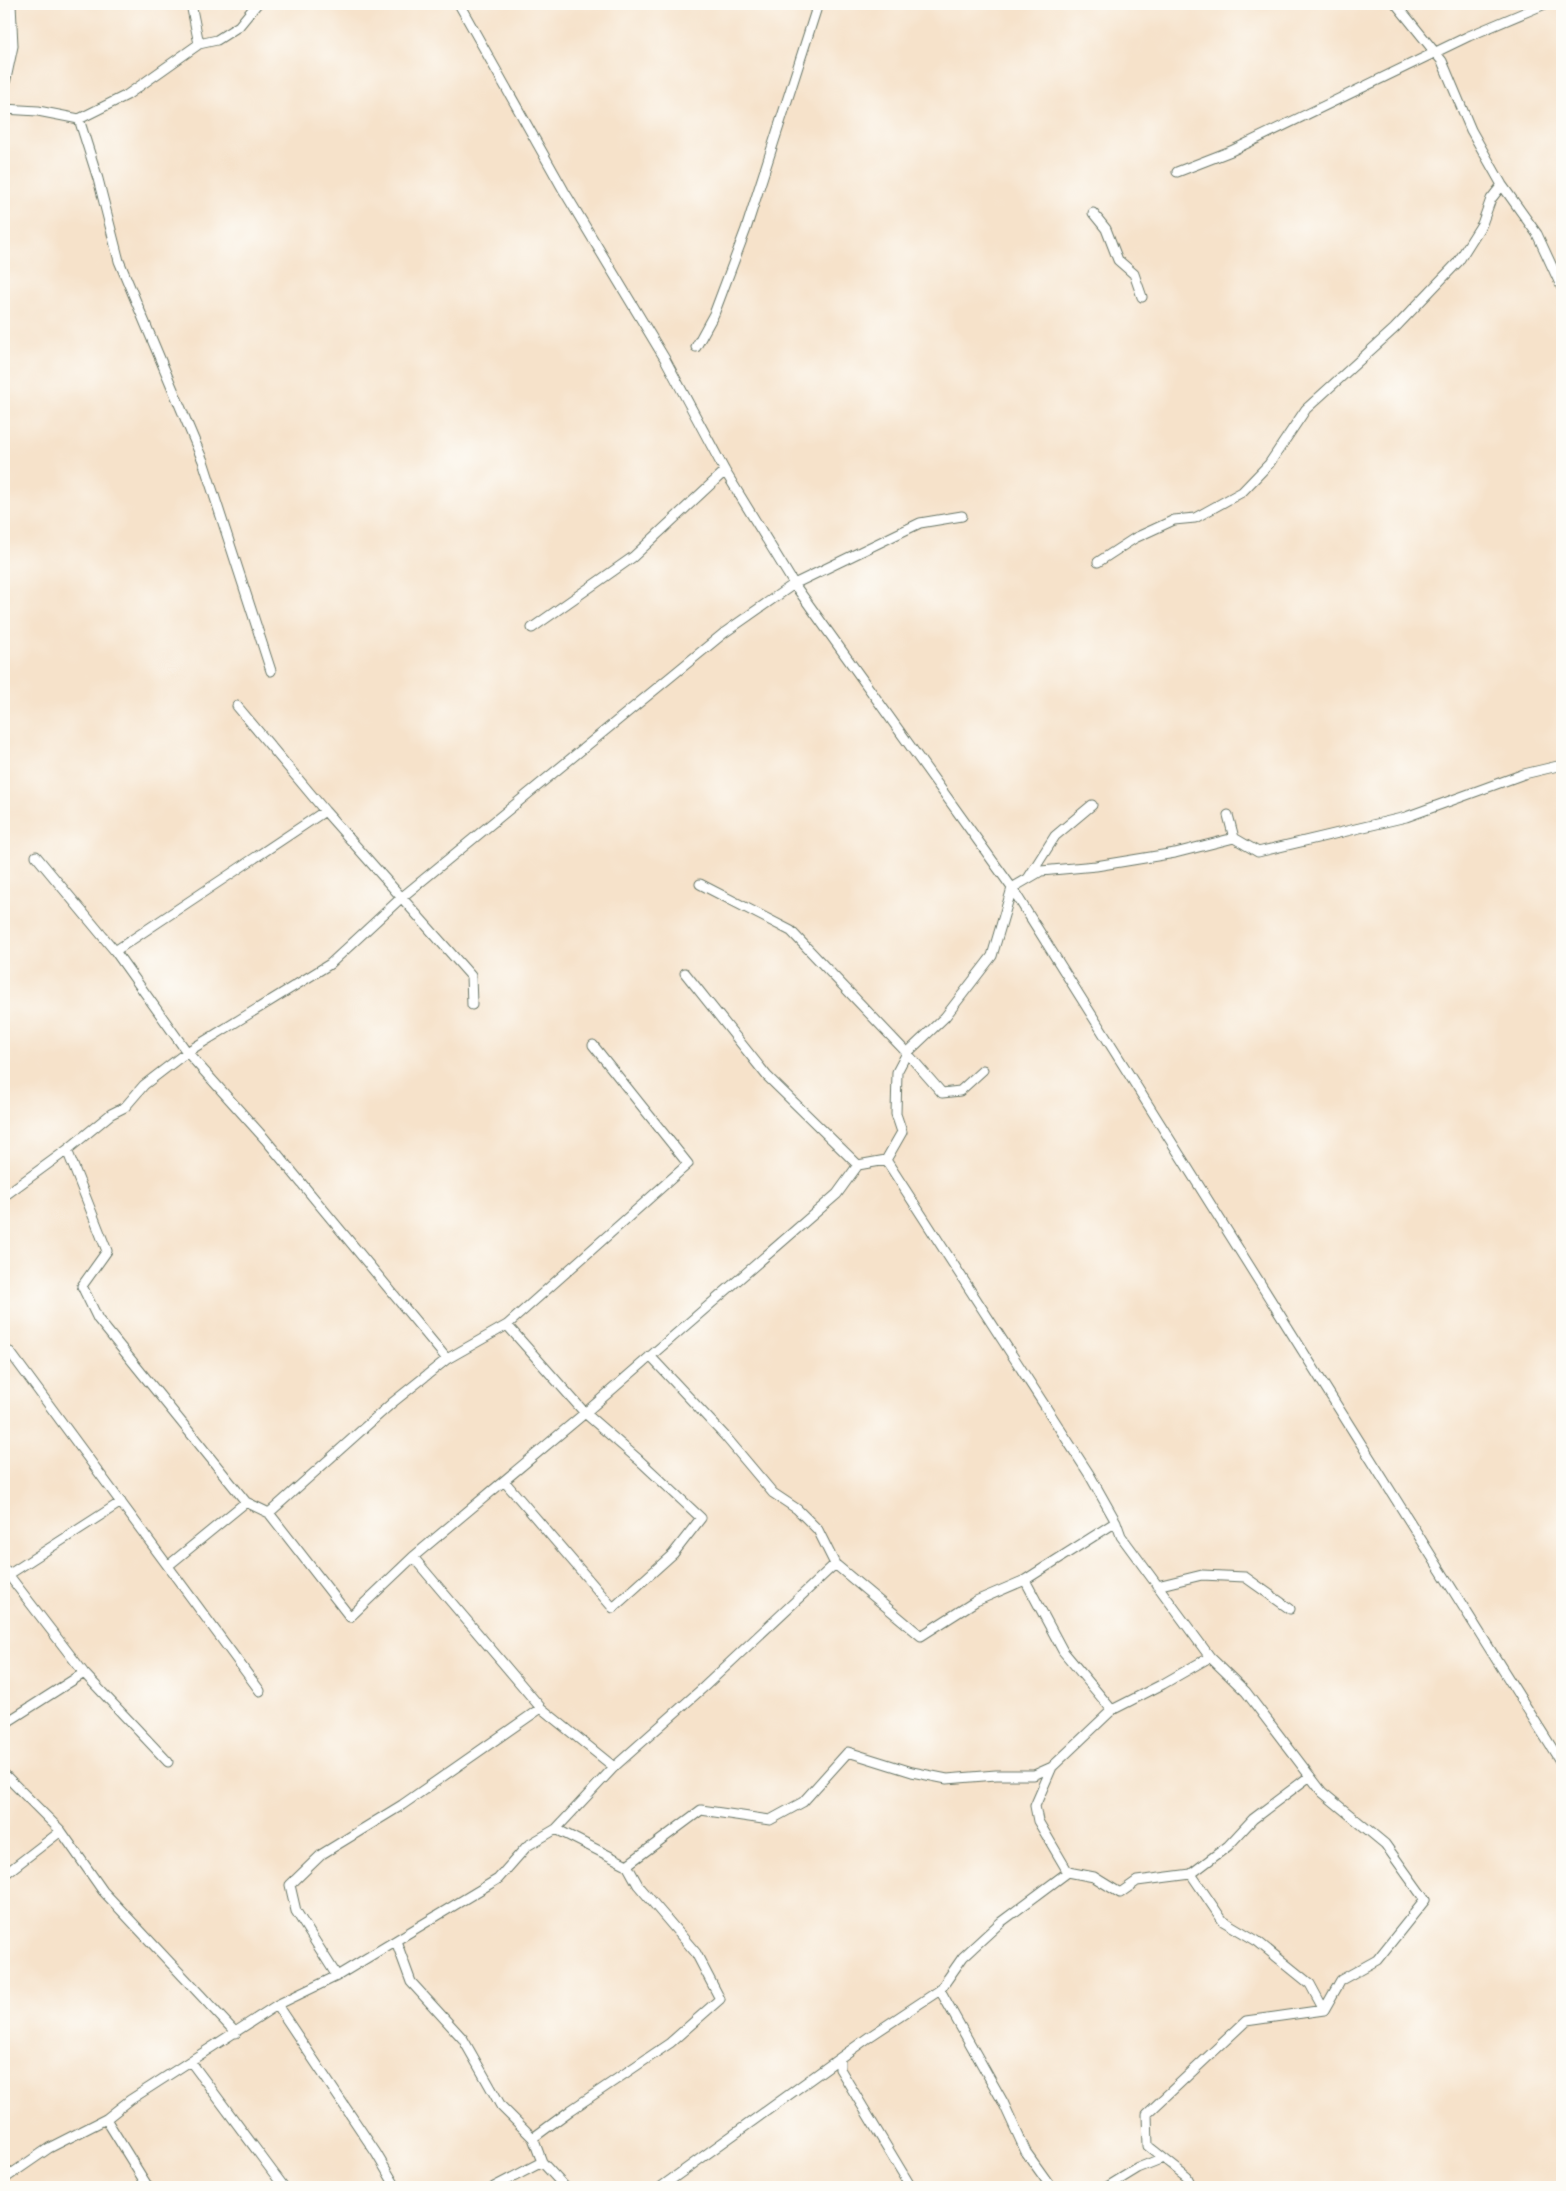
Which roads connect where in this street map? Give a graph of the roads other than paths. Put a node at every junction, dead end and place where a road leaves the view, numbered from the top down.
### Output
1 (11, 4) edge
2 (191, 4) edge
3 (257, 4) edge
4 (459, 4) edge
5 (818, 4) edge
6 (1396, 4) edge
7 (1545, 4) edge
8 (199, 44) junction
9 (1435, 53) junction
10 (4, 88) edge
11 (4, 109) edge
12 (79, 119) junction
13 (1177, 172) dead end
14 (1502, 184) junction
15 (1093, 213) dead end
16 (1562, 288) edge
17 (1142, 298) dead end
18 (696, 347) dead end
19 (725, 470) junction
20 (962, 516) dead end
21 (1098, 562) dead end
22 (794, 584) junction
23 (532, 628) dead end
24 (271, 671) dead end
25 (237, 706) dead end
26 (1562, 765) edge
27 (1092, 805) dead end
28 (325, 811) junction
29 (1228, 815) dead end
30 (1234, 838) junction
31 (36, 856) dead end
32 (1028, 879) junction
33 (700, 884) dead end
34 (1012, 888) junction
35 (400, 898) junction
36 (116, 951) junction
37 (685, 973) dead end
38 (472, 1004) dead end
39 (594, 1046) dead end
40 (187, 1052) junction
41 (907, 1053) junction
42 (983, 1070) dead end
43 (67, 1150) junction
44 (886, 1160) junction
45 (858, 1165) junction
46 (4, 1196) edge
47 (507, 1325) junction
48 (10, 1352) dead end
49 (650, 1356) junction
50 (448, 1359) junction
51 (585, 1413) junction
52 (504, 1480) junction
53 (121, 1502) junction
54 (246, 1502) junction
55 (269, 1513) junction
56 (1116, 1522) junction
57 (413, 1557) junction
58 (835, 1564) junction
59 (168, 1565) junction
60 (6, 1572) edge
61 (1025, 1580) junction
62 (1157, 1586) junction
63 (1290, 1609) dead end
64 (1210, 1657) junction
65 (84, 1674) junction
66 (260, 1690) dead end
67 (541, 1708) junction
68 (1112, 1710) junction
69 (4, 1724) edge
70 (168, 1762) dead end
71 (1562, 1764) edge
72 (614, 1767) junction
73 (1052, 1767) junction
74 (4, 1774) edge
75 (1310, 1776) junction
76 (556, 1829) junction
77 (61, 1831) junction
78 (627, 1865) junction
79 (1068, 1872) junction
80 (4, 1874) edge
81 (1191, 1874) junction
82 (396, 1941) junction
83 (336, 1976) junction
84 (940, 1990) junction
85 (277, 2005) junction
86 (1324, 2010) junction
87 (236, 2033) junction
88 (840, 2059) junction
89 (191, 2062) junction
90 (106, 2119) junction
91 (533, 2138) junction
92 (1163, 2158) junction
93 (542, 2162) junction
94 (4, 2179) edge
95 (148, 2187) edge
96 (284, 2187) edge
97 (396, 2187) edge
98 (494, 2187) edge
99 (565, 2187) edge
100 (661, 2187) edge
101 (911, 2187) edge
102 (1051, 2187) edge
103 (1107, 2187) edge
104 (1192, 2187) edge

1 - 10 street
2 - 8 street
3 - 8 street
4 - 19 street
5 - 18 street
6 - 9 street
7 - 9 street
8 - 12 street
9 - 13 street
9 - 14 street
11 - 12 street
12 - 24 street
14 - 16 street
14 - 21 street
15 - 17 street
19 - 22 street
19 - 23 street
20 - 22 street
22 - 34 street
22 - 35 street
25 - 28 street
26 - 30 street
27 - 32 street
28 - 35 street
28 - 36 street
29 - 30 street
30 - 32 street
31 - 36 street
32 - 34 street
33 - 41 street
34 - 41 street
34 - 71 street
35 - 38 street
35 - 40 street
36 - 40 street
37 - 45 street
39 - 47 street
40 - 43 street
40 - 50 street
41 - 42 street
41 - 44 street
43 - 46 street
43 - 54 street
44 - 45 street
44 - 56 street
45 - 49 street
47 - 50 street
47 - 51 street
48 - 53 street
49 - 51 street
49 - 58 street
50 - 55 street
51 - 52 street
51 - 52 street
52 - 57 street
53 - 59 street
53 - 60 street
54 - 55 street
54 - 59 street
55 - 57 street
56 - 61 street
56 - 62 street
57 - 67 street
58 - 61 street
58 - 72 street
59 - 66 street
60 - 65 street
61 - 68 street
62 - 63 street
62 - 64 street
64 - 68 street
64 - 75 street
65 - 69 street
65 - 70 street
67 - 72 street
67 - 83 street
68 - 73 street
72 - 76 street
73 - 78 street
73 - 79 street
74 - 77 street
75 - 81 street
75 - 86 street
76 - 78 street
76 - 82 street
77 - 80 street
77 - 87 street
78 - 91 street
79 - 81 street
79 - 84 street
81 - 86 street
82 - 83 street
82 - 91 street
83 - 85 street
84 - 88 street
84 - 102 street
85 - 87 street
85 - 97 street
86 - 92 street
87 - 89 street
88 - 100 street
88 - 101 street
89 - 90 street
89 - 96 street
90 - 94 street
90 - 95 street
91 - 93 street
92 - 103 street
92 - 104 street
93 - 98 street
93 - 99 street

